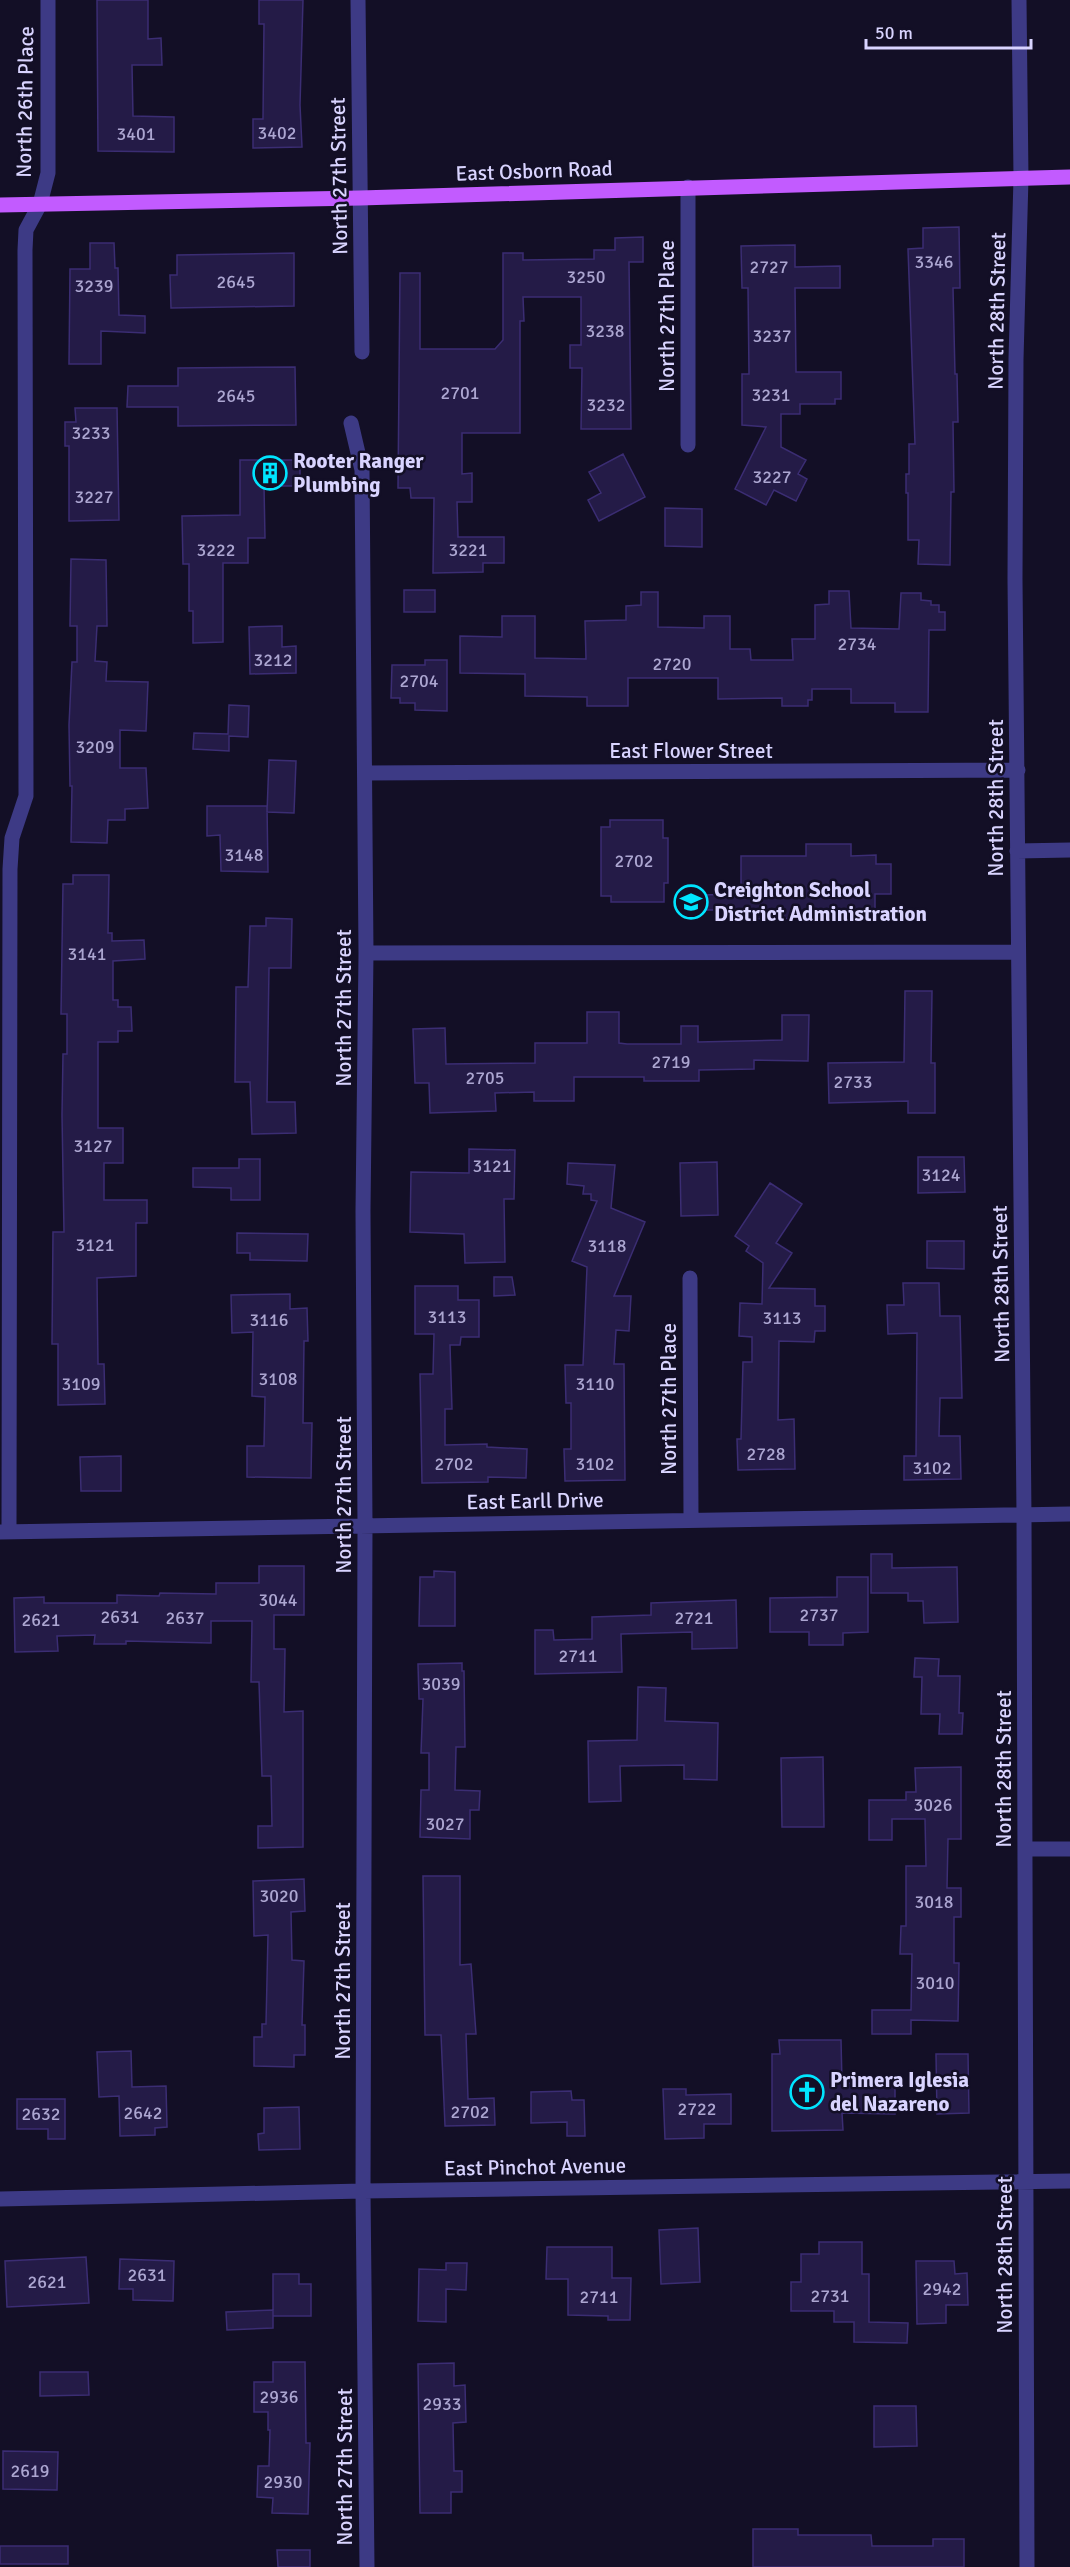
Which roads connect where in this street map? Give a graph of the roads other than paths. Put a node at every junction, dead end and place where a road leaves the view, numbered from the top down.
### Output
1 (48, 0) edge
2 (358, 0) edge
3 (1019, 0) edge
4 (1070, 177) edge
5 (1021, 178) junction
6 (688, 187) junction
7 (360, 198) junction
8 (40, 204) junction
9 (0, 205) edge
10 (362, 352) dead end
11 (351, 423) dead end
12 (688, 445) dead end
13 (1018, 770) junction
14 (365, 773) junction
15 (1070, 850) edge
16 (1017, 851) junction
17 (5, 869) edge
18 (1018, 952) junction
19 (366, 953) junction
20 (690, 1278) dead end
21 (1070, 1514) edge
22 (1024, 1515) junction
23 (691, 1519) junction
24 (365, 1525) junction
25 (5, 1531) edge
26 (1025, 1849) junction
27 (1070, 1849) edge
28 (1026, 2181) junction
29 (1070, 2181) edge
30 (363, 2191) junction
31 (0, 2199) edge
32 (366, 2567) edge
33 (1027, 2567) edge

1 - 8 street, North 26th Place
2 - 7 street, North 27th Street
3 - 5 street, North 28th Street
4 - 5 main road, East Osborn Road
5 - 6 main road, East Osborn Road
5 - 13 street, North 28th Street
6 - 7 main road, East Osborn Road
6 - 12 street, North 27th Place
7 - 8 main road, East Osborn Road
7 - 10 street, North 27th Street
8 - 9 main road, East Osborn Road
8 - 17 street, North 26th Place
11 - 14 street, North 27th Street
13 - 14 street, East Flower Street
13 - 16 street, North 28th Street
14 - 19 street, North 27th Street
15 - 16 street
16 - 18 street, North 28th Street
17 - 25 street, North 26th Place
18 - 19 street
18 - 22 street, North 28th Street
19 - 24 street, North 27th Street
20 - 23 street, North 27th Place
21 - 22 street, East Earll Drive
22 - 23 street, East Earll Drive
22 - 26 street, North 28th Street
23 - 24 street, East Earll Drive
24 - 25 street, East Earll Drive
24 - 30 street, North 27th Street
26 - 27 street
26 - 28 street, North 28th Street
28 - 29 street, East Pinchot Avenue
28 - 30 street, East Pinchot Avenue
28 - 33 street, North 28th Street
30 - 31 street, East Pinchot Avenue
30 - 32 street, North 27th Street

